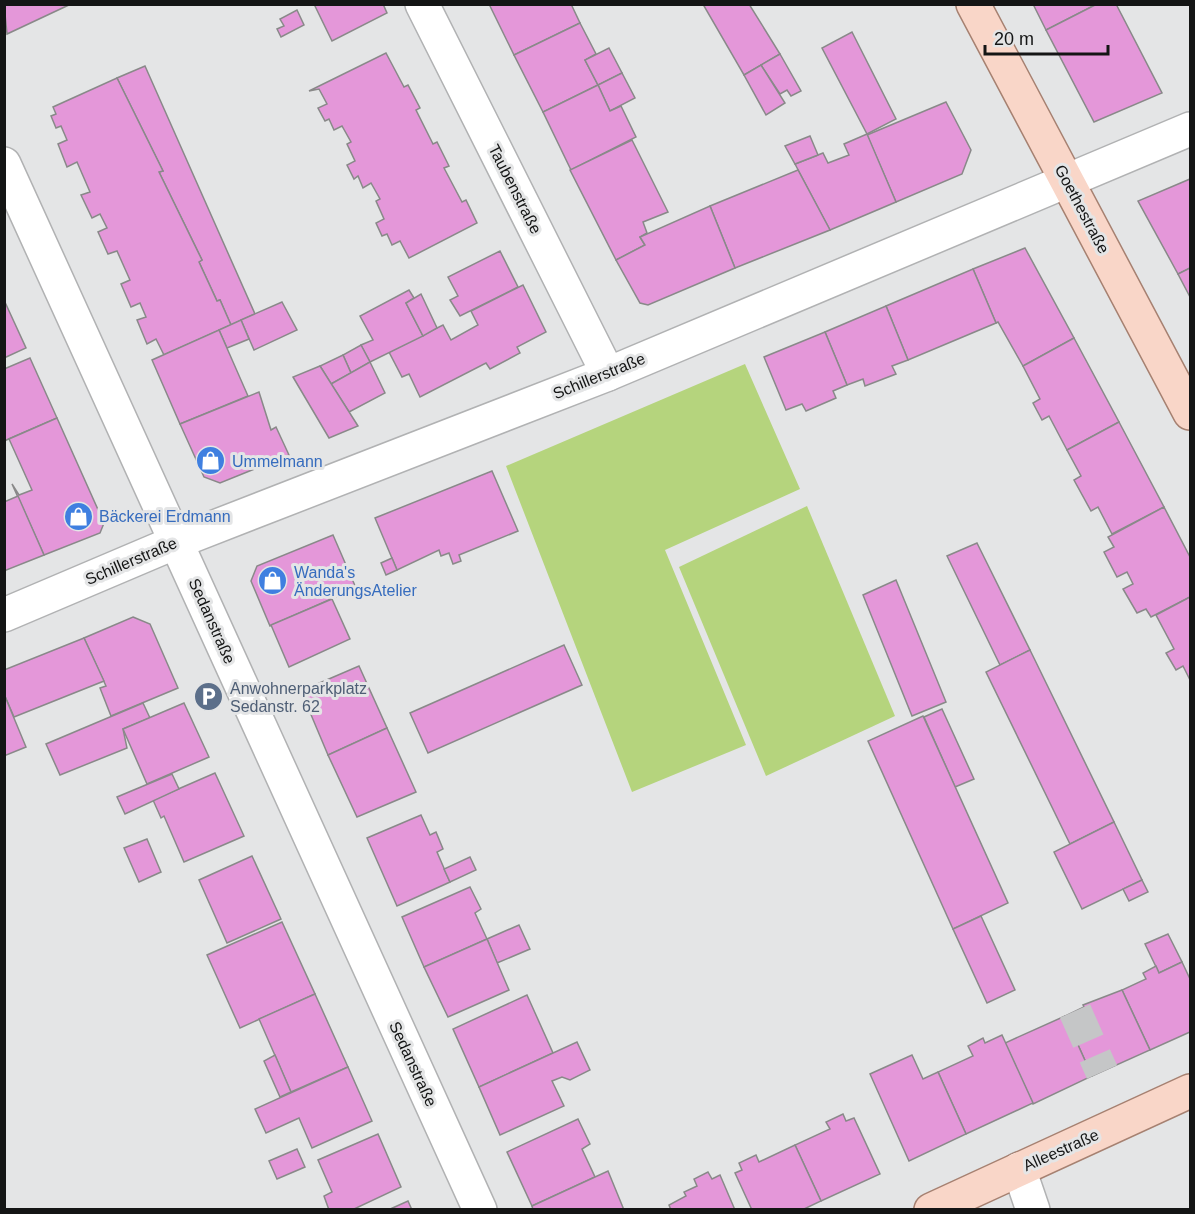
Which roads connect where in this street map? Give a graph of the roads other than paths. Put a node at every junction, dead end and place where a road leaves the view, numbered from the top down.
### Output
1 (422, 4) edge
2 (973, 4) edge
3 (1191, 129) edge
4 (4, 164) edge
5 (1066, 180) junction
6 (608, 374) junction
7 (1191, 413) edge
8 (176, 542) junction
9 (4, 615) edge
10 (1191, 1091) edge
11 (1019, 1168) junction
12 (480, 1209) edge
13 (932, 1209) edge
14 (1033, 1209) edge

1 - 6 street, Taubenstraße
2 - 5 main road, Goethestraße
3 - 5 street, Schillerstraße
4 - 8 street, Sedanstraße
5 - 6 street, Schillerstraße
5 - 7 main road, Goethestraße
6 - 8 street, Schillerstraße
8 - 9 street, Schillerstraße
8 - 12 street, Sedanstraße
10 - 11 main road, Alleestraße
11 - 13 main road, Alleestraße
11 - 14 street

